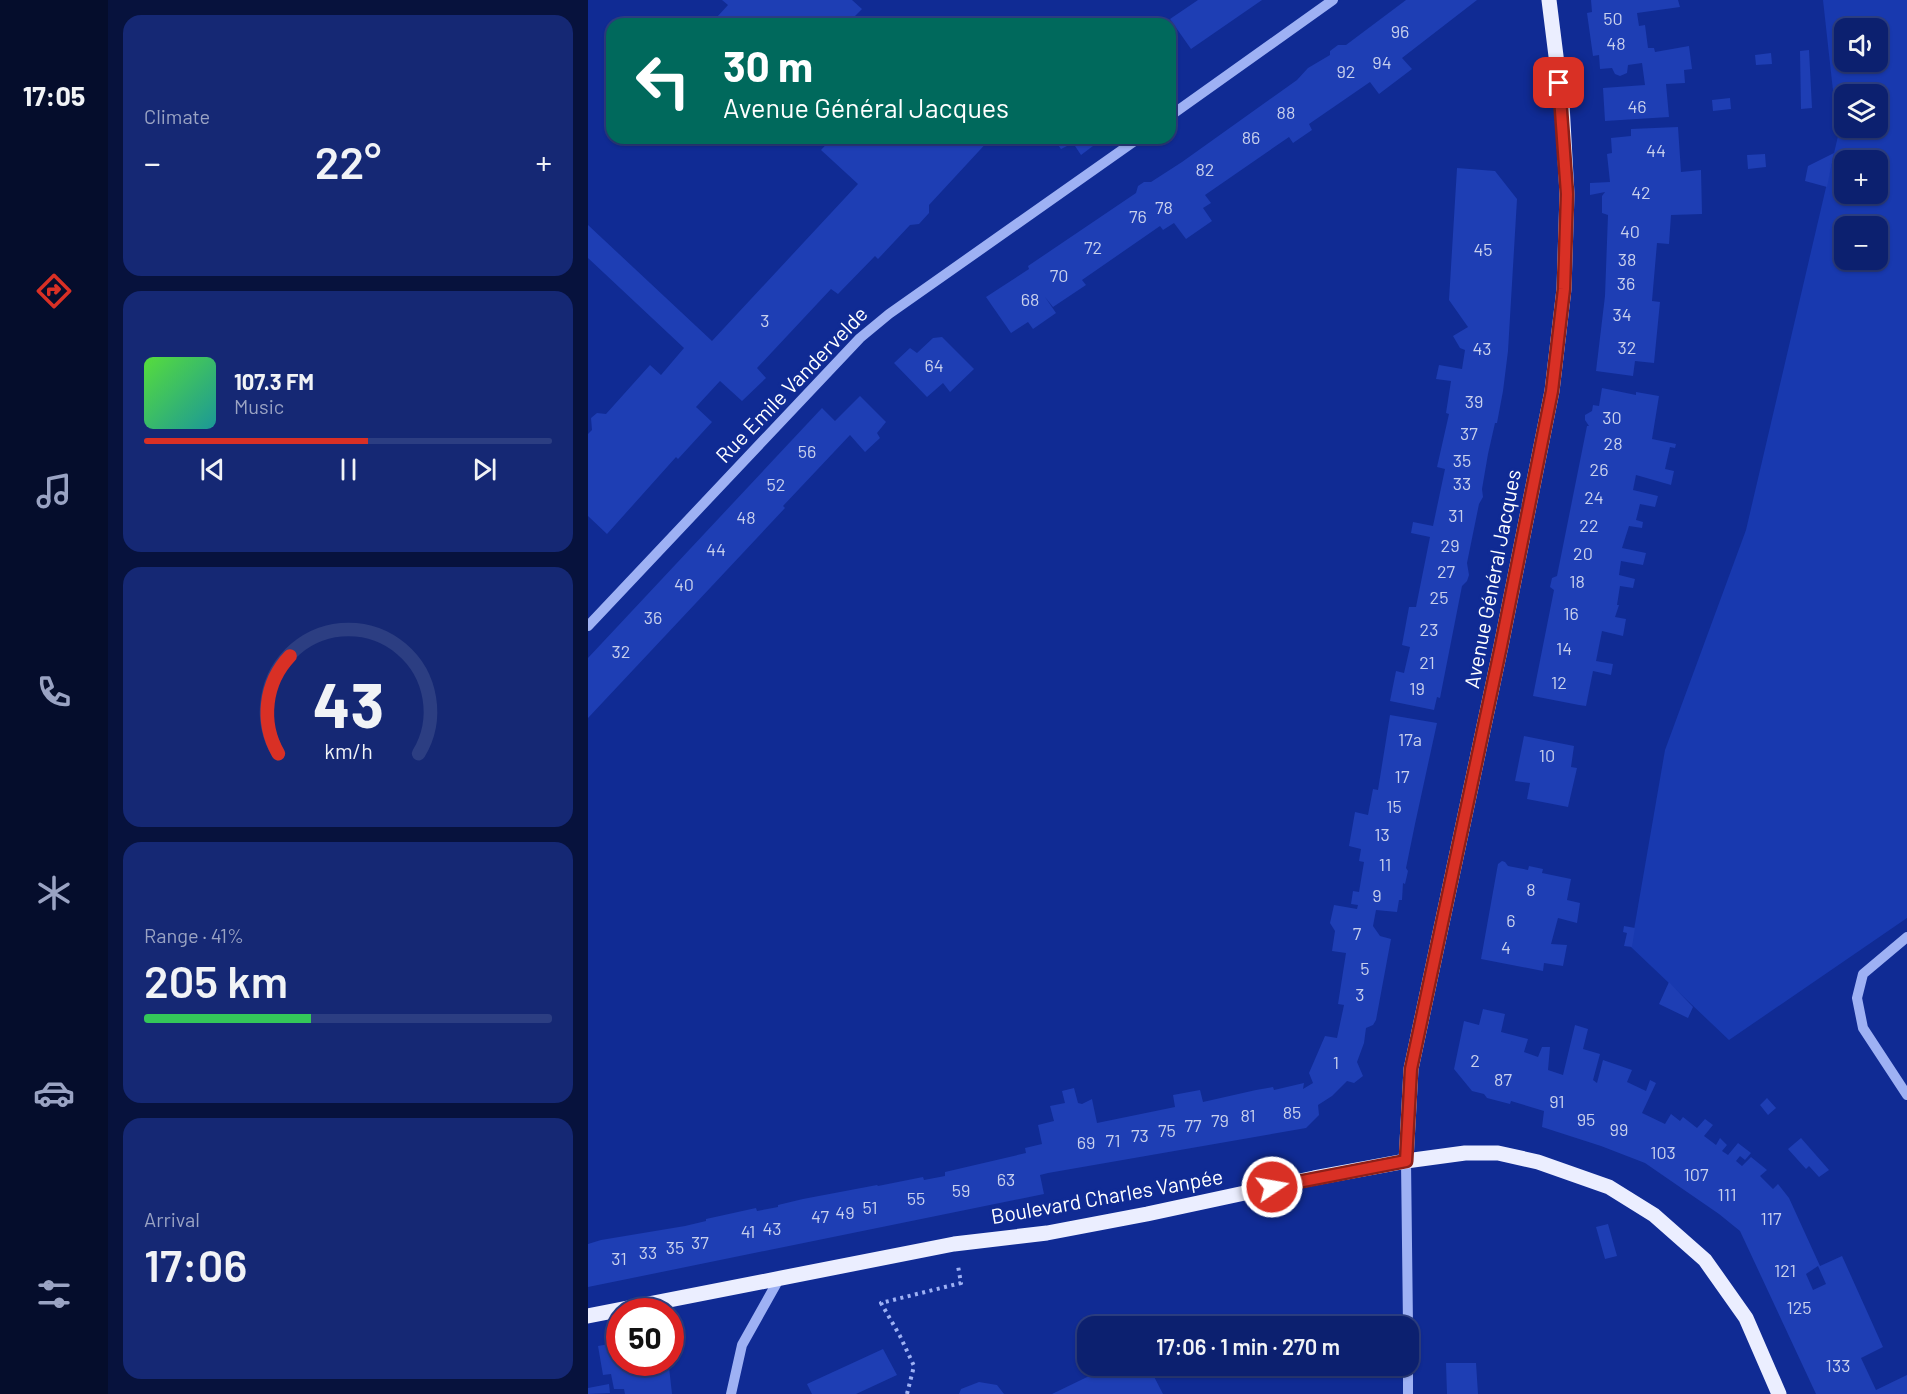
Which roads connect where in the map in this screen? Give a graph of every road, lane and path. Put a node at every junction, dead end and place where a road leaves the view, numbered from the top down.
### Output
1 (1333, 0) edge
2 (1550, 0) edge
3 (1176, 112) edge
4 (1130, 144) edge
5 (588, 626) edge
6 (1907, 937) edge
7 (1907, 1095) edge
8 (1406, 1161) junction
9 (779, 1279) junction
10 (961, 1282) dead end
11 (588, 1316) edge
12 (1408, 1316) edge
13 (1408, 1376) edge
14 (731, 1394) edge
15 (907, 1394) edge
16 (1408, 1394) edge
17 (1779, 1394) edge

1 - 3 street
2 - 8 main road, Avenue Général Jacques
4 - 5 street, Rue Emile Vandervelde
6 - 7 street
8 - 9 main road, Boulevard Charles Vanpée
8 - 12 street
8 - 17 main road, Boulevard Charles Vanpée
9 - 11 main road, Boulevard Charles Vanpée
9 - 14 street
10 - 15 path
13 - 16 street

